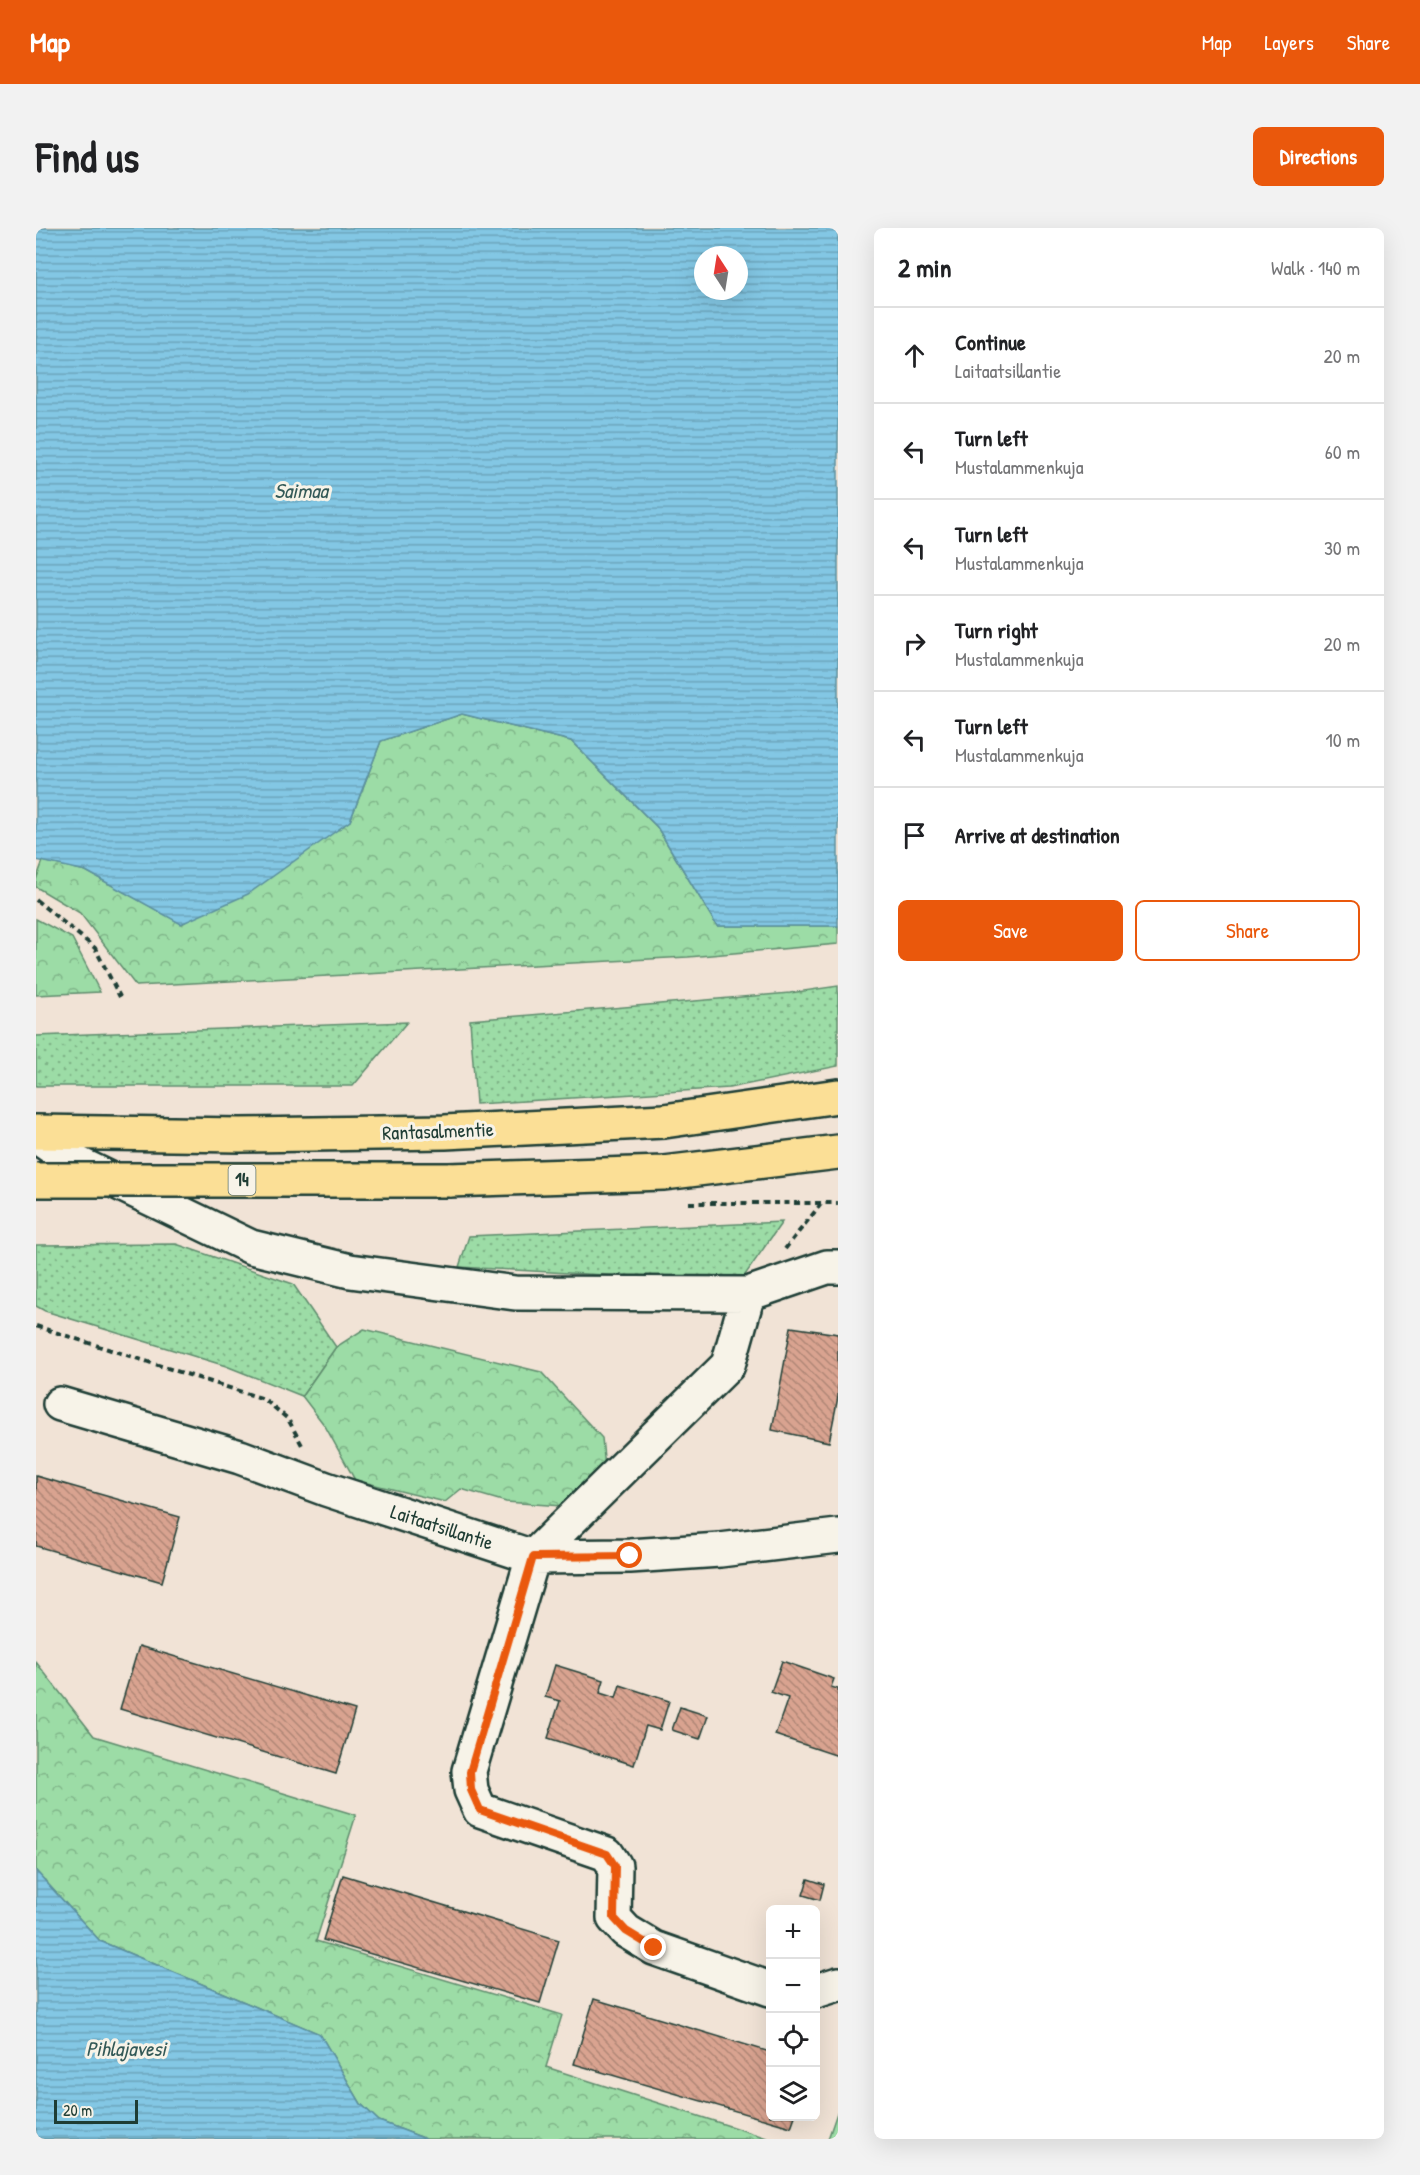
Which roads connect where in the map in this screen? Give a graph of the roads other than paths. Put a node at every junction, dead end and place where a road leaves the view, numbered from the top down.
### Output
1 (838, 1096) edge
2 (36, 1134) edge
3 (838, 1152) edge
4 (36, 1180) edge
5 (838, 1266) edge
6 (748, 1294) junction
7 (60, 1404) dead end
8 (838, 1536) edge
9 (533, 1557) junction
10 (838, 1984) edge
11 (766, 1987) edge
12 (820, 1990) edge

1 - 2 highway, Rantasalmentie
2 - 6 street
3 - 4 highway, 14, bridge
5 - 6 street
6 - 9 street
7 - 9 street, Laitaatsillantie
8 - 9 street, Laitaatsillantie
9 - 11 street
10 - 12 street

